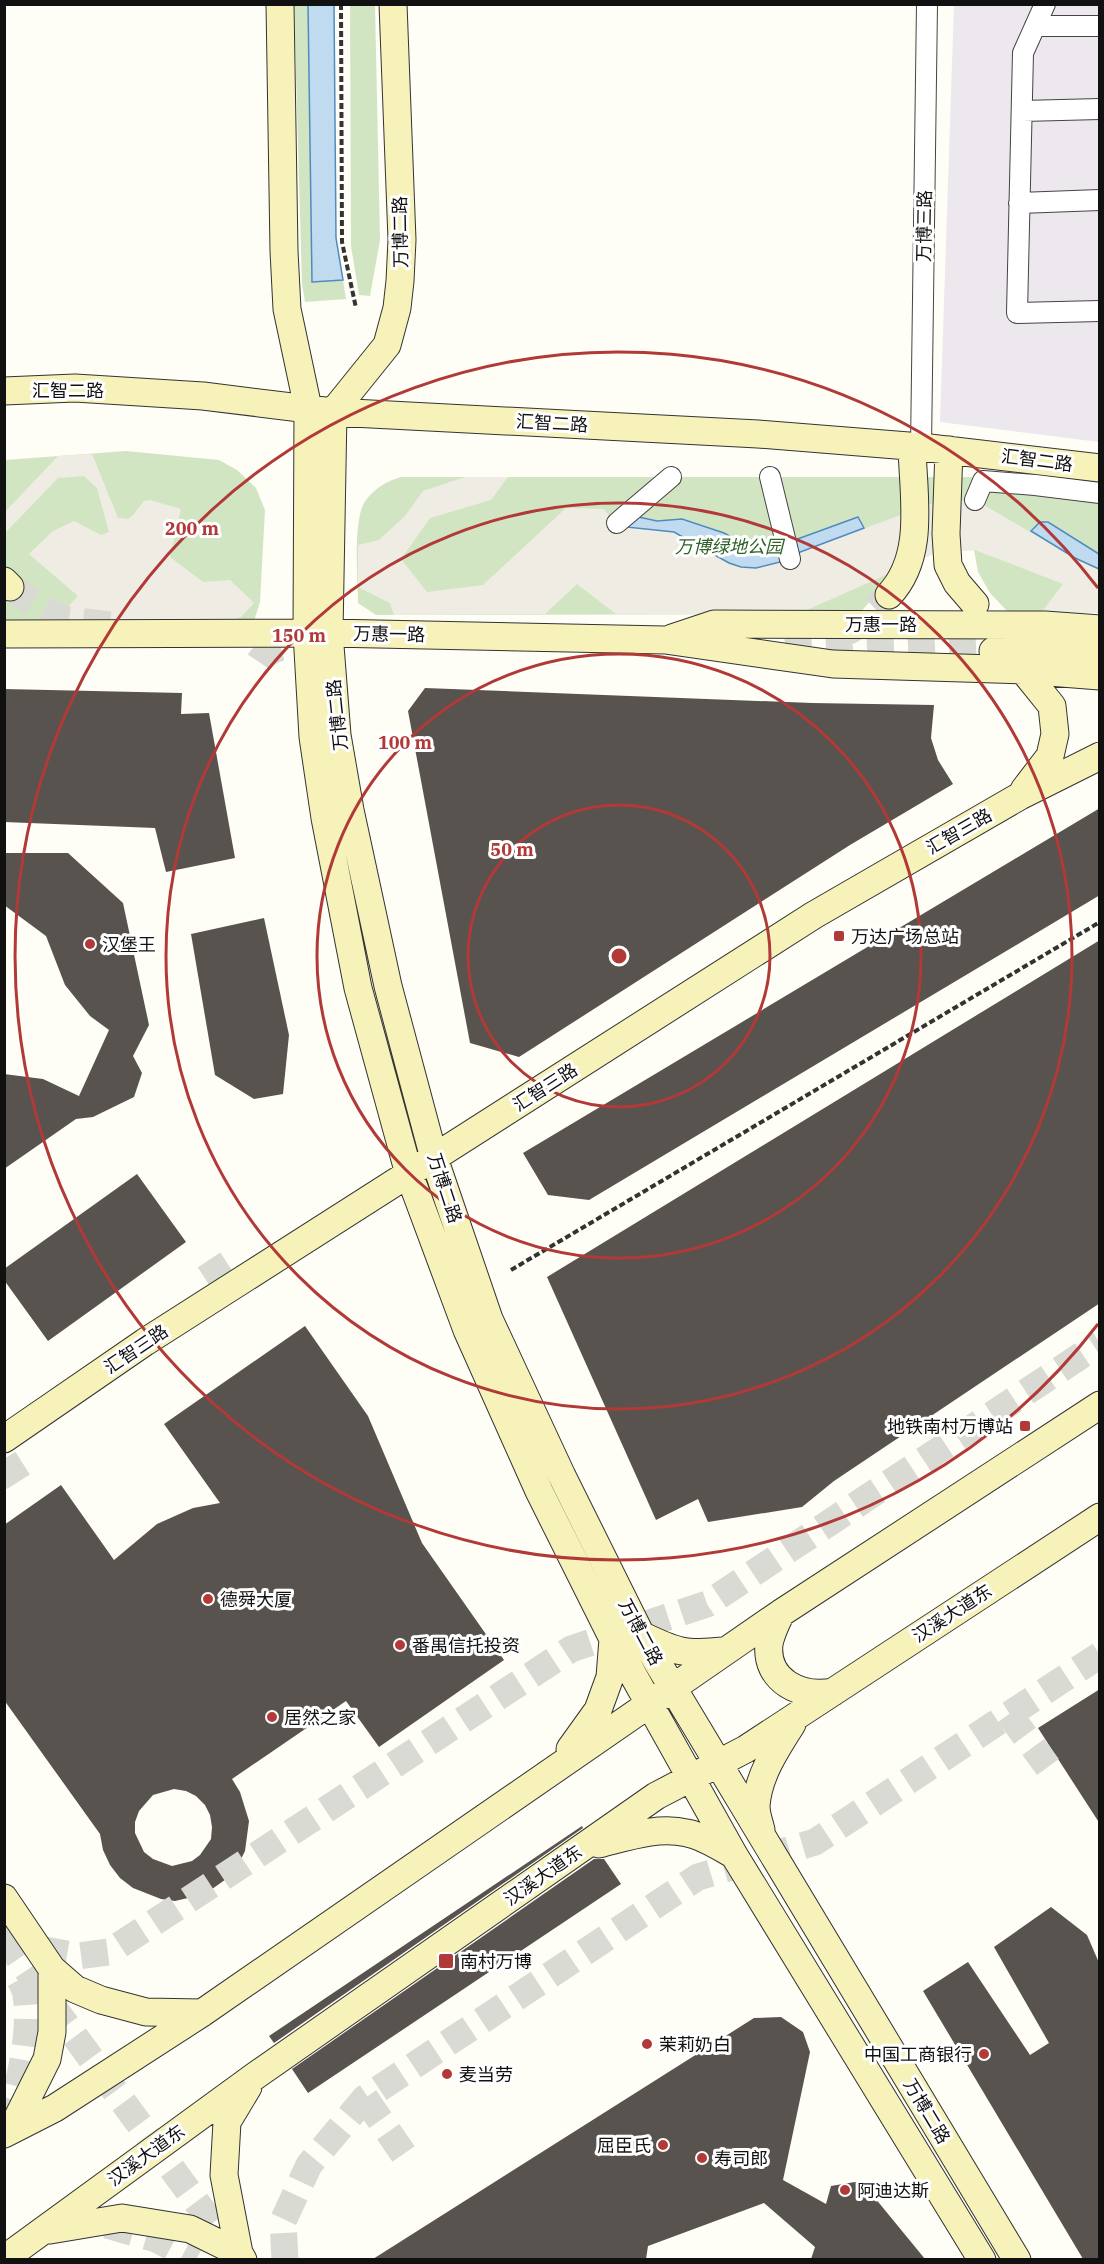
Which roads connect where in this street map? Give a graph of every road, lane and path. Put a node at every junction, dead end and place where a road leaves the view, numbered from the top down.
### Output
1 (280, 4) edge
2 (341, 4) edge
3 (393, 4) edge
4 (927, 4) edge
5 (1045, 4) edge
6 (1100, 26) edge
7 (1035, 27) junction
8 (1100, 109) edge
9 (1022, 111) junction
10 (1100, 200) edge
11 (1019, 203) junction
12 (356, 308) dead end
13 (1100, 311) edge
14 (4, 391) edge
15 (320, 410) junction
16 (917, 447) junction
17 (949, 450) junction
18 (671, 477) dead end
19 (770, 477) dead end
20 (1099, 489) edge
21 (975, 500) dead end
22 (617, 523) dead end
23 (790, 559) dead end
24 (890, 595) tunnel mouth
25 (975, 604) dead end
26 (1100, 629) edge
27 (318, 633) junction
28 (4, 634) edge
29 (665, 640) junction
30 (1100, 655) edge
31 (1023, 669) junction
32 (1100, 676) edge
33 (1100, 756) edge
34 (1020, 796) junction
35 (1100, 922) edge
36 (434, 1158) junction
37 (409, 1174) junction
38 (511, 1270) dead end
39 (1100, 1405) edge
40 (4, 1439) edge
41 (1100, 1517) edge
42 (781, 1613) junction
43 (641, 1635) junction
44 (614, 1639) junction
45 (727, 1650) junction
46 (672, 1687) junction
47 (832, 1692) junction
48 (649, 1704) junction
49 (797, 1716) junction
50 (718, 1764) junction
51 (554, 1768) junction
52 (690, 1778) junction
53 (763, 1840) junction
54 (580, 1849) junction
55 (734, 1855) junction
56 (4, 1898) edge
57 (52, 1969) junction
58 (202, 2013) junction
59 (255, 2076) junction
60 (8, 2131) edge
61 (43, 2231) junction
62 (241, 2256) edge
63 (4, 2259) edge
64 (982, 2259) edge
65 (1017, 2259) edge

1 - 15 street, 万博二路
2 - 12 path
3 - 15 street, 万博二路
4 - 16 street, 万博三路
5 - 7 street
6 - 7 street
7 - 9 street
8 - 9 street
9 - 11 street
10 - 11 street
11 - 13 street
14 - 15 street, 汇智二路
15 - 16 street, 汇智二路
15 - 27 street, 万博二路
16 - 17 street, 汇智二路
16 - 24 street
17 - 20 street, 汇智二路
17 - 25 street
18 - 22 street
19 - 23 street
20 - 21 street
26 - 29 street, 万惠一路
27 - 28 street, 万惠一路
27 - 29 street, 万惠一路
27 - 36 street, 万博二路
27 - 37 street, 万博二路
29 - 30 street
29 - 31 street, 万惠一路
31 - 32 street, 万惠一路
31 - 34 street
33 - 34 street, 汇智三路
34 - 36 street, 汇智三路
35 - 38 path
36 - 37 street, 汇智三路
36 - 43 street, 万博二路
37 - 40 street, 汇智三路
37 - 44 street, 万博二路
39 - 42 street
41 - 47 street, 汉溪大道东
42 - 45 street
42 - 47 street
43 - 45 street
43 - 46 street, 万博二路
44 - 48 street, 万博二路
44 - 51 street
45 - 46 street
46 - 48 street
46 - 50 street, 万博二路
47 - 49 street, 汉溪大道东
48 - 51 street
48 - 52 street, 万博二路
49 - 50 street, 汉溪大道东
49 - 53 street
50 - 52 street, 汉溪大道东
50 - 53 street, 万博二路
51 - 58 street
52 - 54 street, 汉溪大道东
52 - 55 street, 万博二路
53 - 65 street, 万博二路
54 - 55 street
54 - 59 street, 汉溪大道东
55 - 64 street, 万博二路
56 - 57 street
57 - 58 street
57 - 60 street
58 - 60 street
59 - 61 street, 汉溪大道东
59 - 62 street
61 - 62 street
61 - 63 street, 汉溪大道东

